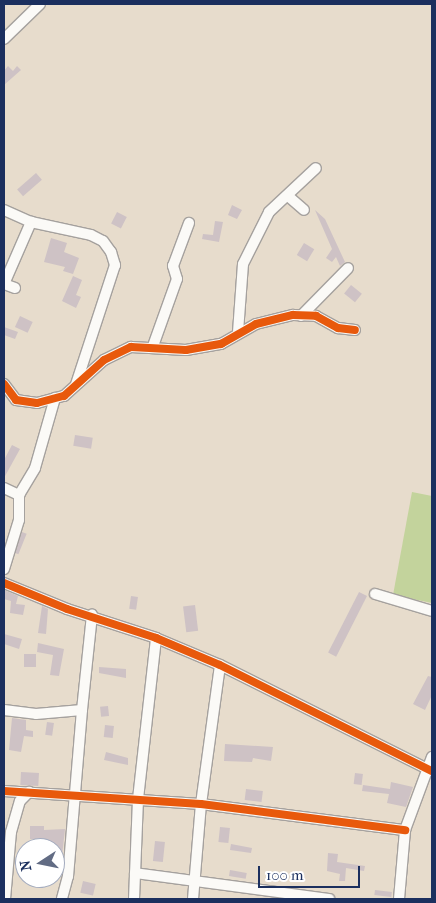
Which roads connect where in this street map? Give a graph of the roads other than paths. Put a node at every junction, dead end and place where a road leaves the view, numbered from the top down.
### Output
1 (40, 4) edge
2 (4, 39) edge
3 (316, 168) dead end
4 (288, 196) junction
5 (4, 210) edge
6 (304, 210) dead end
7 (31, 222) junction
8 (190, 223) dead end
9 (348, 268) dead end
10 (15, 288) dead end
11 (301, 316) junction
12 (354, 330) dead end
13 (238, 332) junction
14 (153, 346) junction
15 (4, 384) edge
16 (76, 384) junction
17 (54, 398) junction
18 (4, 488) edge
19 (19, 495) junction
20 (5, 562) edge
21 (4, 583) edge
22 (375, 594) dead end
23 (432, 612) edge
24 (92, 615) junction
25 (156, 638) junction
26 (220, 665) junction
27 (4, 710) edge
28 (82, 710) junction
29 (432, 756) edge
30 (429, 769) edge
31 (4, 791) edge
32 (29, 792) junction
33 (72, 793) junction
34 (138, 799) junction
35 (201, 804) junction
36 (405, 830) junction
37 (135, 873) junction
38 (196, 881) junction
39 (5, 899) edge
40 (62, 899) edge
41 (134, 899) edge
42 (193, 899) edge
43 (329, 899) edge
44 (400, 899) edge

1 - 2 street
3 - 4 street
4 - 6 street
4 - 13 street
5 - 7 street
7 - 10 street
7 - 16 street
8 - 14 street
9 - 11 street
11 - 12 street
11 - 13 street
13 - 14 street
14 - 16 street
15 - 17 street
16 - 17 street
17 - 19 street
18 - 19 street
19 - 20 street
21 - 24 street
22 - 23 street
24 - 25 street
24 - 28 street
25 - 26 street
25 - 34 street
26 - 30 street
26 - 35 street
27 - 28 street
28 - 33 street
29 - 30 street
30 - 36 street
31 - 32 street
32 - 33 street
32 - 39 street
33 - 34 street
33 - 40 street
34 - 35 street
34 - 37 street
35 - 36 street
35 - 38 street
36 - 44 street
37 - 38 street
37 - 41 street
38 - 42 street
38 - 43 street

